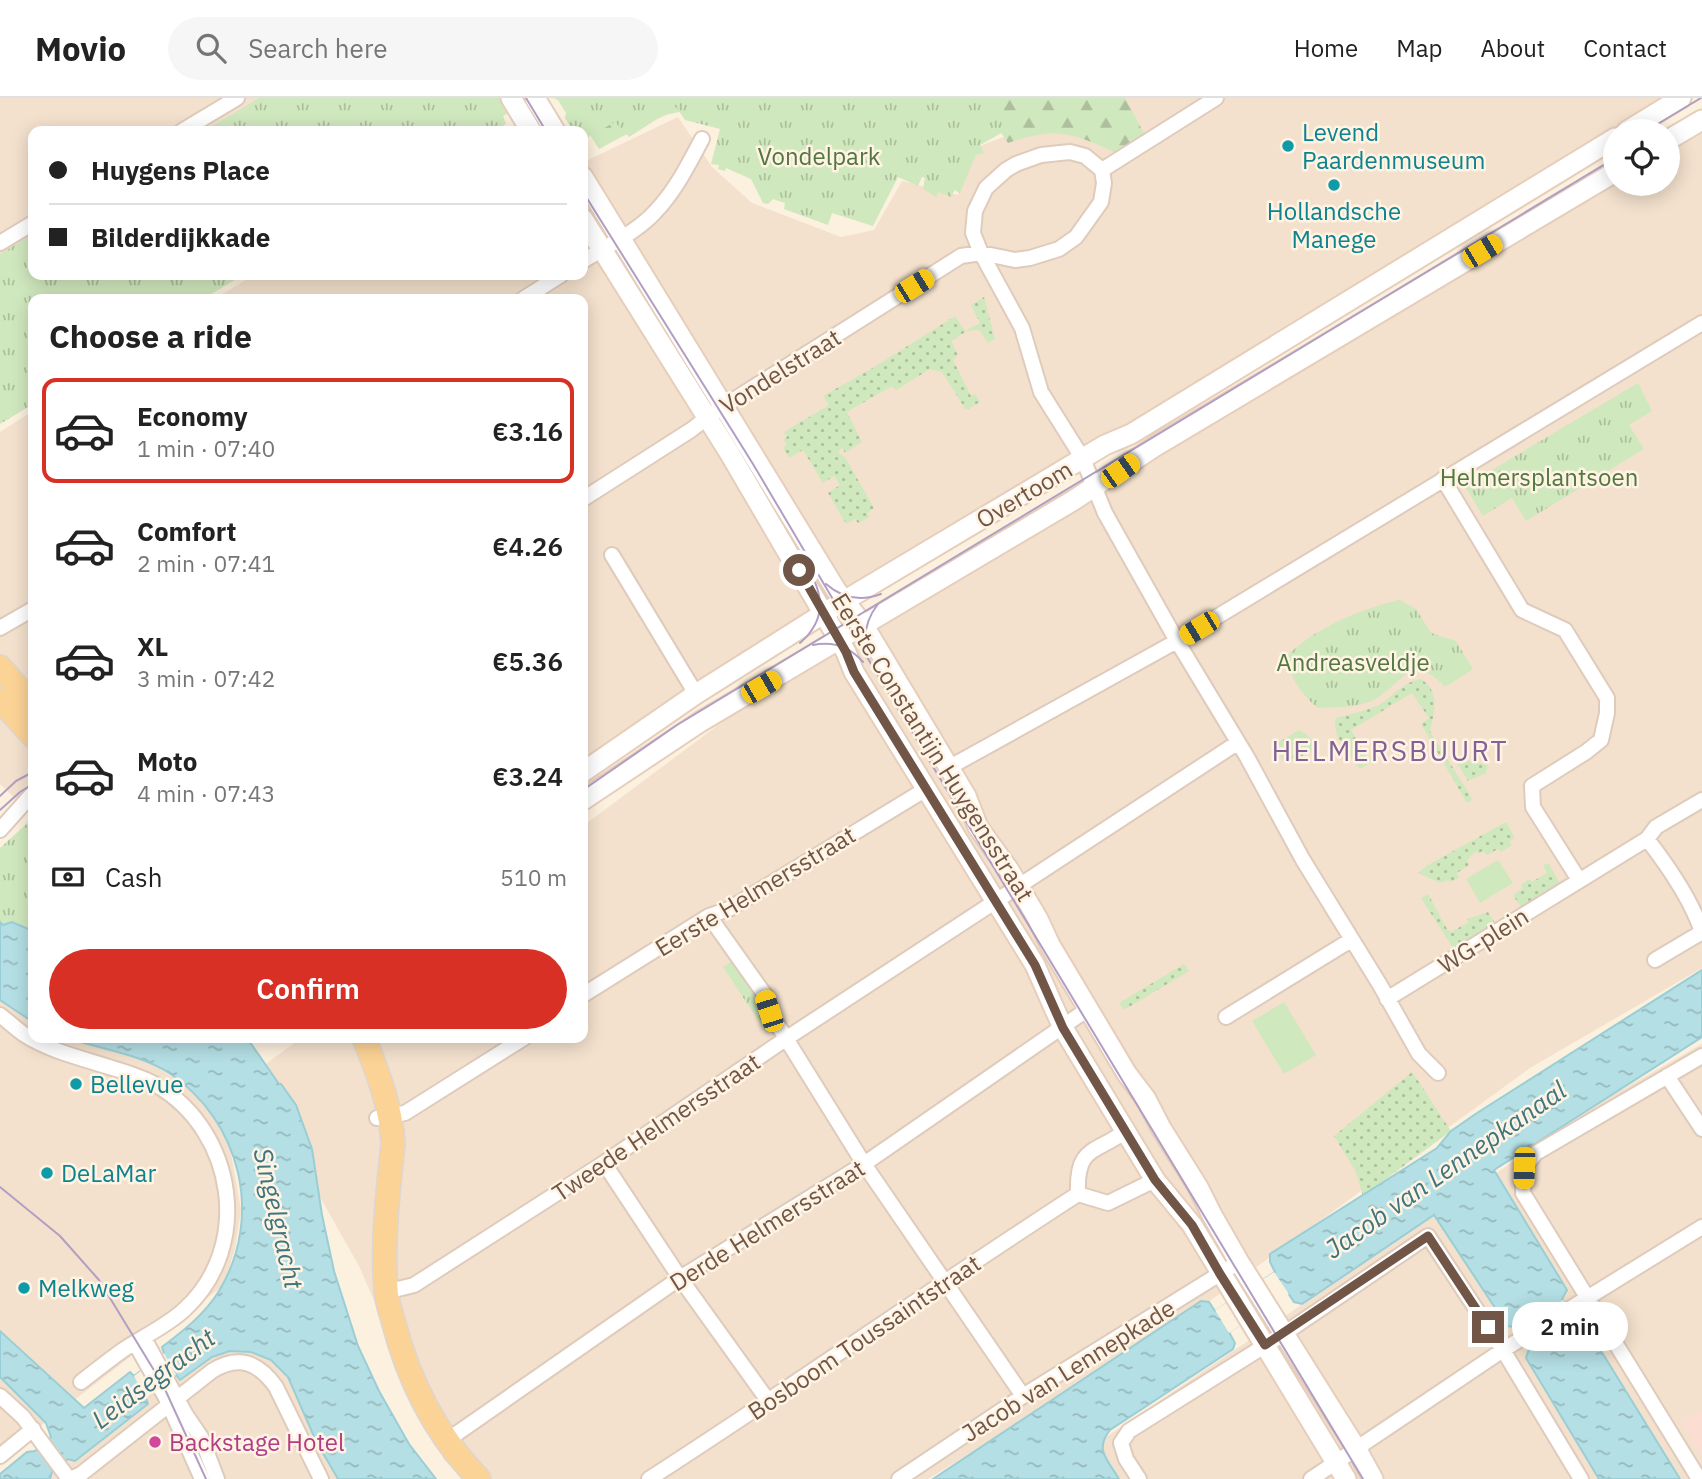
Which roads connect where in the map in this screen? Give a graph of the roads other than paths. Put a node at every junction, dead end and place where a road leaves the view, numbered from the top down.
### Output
1 (237, 98) edge
2 (535, 98) edge
3 (1216, 98) edge
4 (1681, 98) edge
5 (514, 103) edge
6 (1647, 119) edge
7 (1702, 120) edge
8 (190, 126) edge
9 (528, 126) edge
10 (552, 126) edge
11 (1680, 133) edge
12 (702, 139) dead end
13 (1603, 145) edge
14 (1102, 170) junction
15 (1603, 179) edge
16 (588, 185) edge
17 (28, 226) edge
18 (588, 228) edge
19 (620, 239) junction
20 (0, 243) edge
21 (601, 250) junction
22 (981, 253) junction
23 (588, 258) edge
24 (553, 280) edge
25 (531, 294) edge
26 (1702, 323) edge
27 (725, 406) junction
28 (707, 418) junction
29 (1083, 459) junction
30 (1443, 479) junction
31 (1093, 487) junction
32 (588, 496) edge
33 (612, 555) dead end
34 (844, 601) junction
35 (28, 612) edge
36 (823, 613) junction
37 (864, 626) junction
38 (0, 628) edge
39 (839, 641) junction
40 (1177, 641) junction
41 (0, 667) edge
42 (696, 694) junction
43 (28, 699) edge
44 (0, 700) edge
45 (28, 731) edge
46 (1237, 743) junction
47 (948, 768) junction
48 (588, 769) edge
49 (928, 792) junction
50 (588, 797) edge
51 (28, 799) edge
52 (1702, 800) edge
53 (28, 808) edge
54 (17, 813) junction
55 (0, 830) edge
56 (1647, 839) junction
57 (1579, 880) junction
58 (1018, 886) junction
59 (996, 901) junction
60 (709, 916) junction
61 (1352, 940) junction
62 (1655, 960) dead end
63 (588, 992) edge
64 (1387, 999) junction
65 (1088, 1009) junction
66 (0, 1015) edge
67 (1226, 1017) dead end
68 (1063, 1028) junction
69 (28, 1037) edge
70 (788, 1038) junction
71 (40, 1043) edge
72 (349, 1043) edge
73 (366, 1043) edge
74 (516, 1043) edge
75 (1702, 1056) edge
76 (1438, 1073) dead end
77 (1667, 1076) junction
78 (384, 1117) junction
79 (1702, 1129) edge
80 (1126, 1131) junction
81 (604, 1163) junction
82 (864, 1164) junction
83 (1155, 1180) junction
84 (1078, 1194) junction
85 (1702, 1227) edge
86 (1239, 1262) junction
87 (1220, 1274) junction
88 (680, 1278) junction
89 (944, 1280) junction
90 (386, 1292) junction
91 (1589, 1296) junction
92 (1285, 1334) junction
93 (139, 1341) junction
94 (1262, 1347) junction
95 (1503, 1350) junction
96 (81, 1382) dead end
97 (0, 1396) edge
98 (1023, 1396) junction
99 (173, 1402) junction
100 (769, 1402) junction
101 (33, 1429) junction
102 (446, 1441) junction
103 (1356, 1448) junction
104 (0, 1456) edge
105 (1340, 1471) edge
106 (70, 1479) edge
107 (202, 1479) edge
108 (217, 1479) edge
109 (321, 1479) edge
110 (479, 1479) edge
111 (649, 1479) edge
112 (899, 1479) edge
113 (1139, 1479) edge
114 (1311, 1479) edge
115 (1373, 1479) edge
116 (1581, 1479) edge
117 (1699, 1479) edge

1 - 8 street
2 - 10 street
3 - 14 street
4 - 6 street
5 - 9 street
7 - 11 street
12 - 19 street
13 - 29 street, Overtoom
14 - 22 street
14 - 22 street
15 - 31 street, Overtoom
16 - 19 street, Eerste Constantijn Huygensstraat
17 - 20 street
18 - 21 street, Eerste Constantijn Huygensstraat
19 - 21 street
19 - 27 street, Eerste Constantijn Huygensstraat
21 - 23 street
21 - 28 street, Eerste Constantijn Huygensstraat
22 - 27 street, Vondelstraat
22 - 29 street
24 - 25 street
26 - 30 street
27 - 28 street, Vondelstraat
27 - 34 street, Eerste Constantijn Huygensstraat
28 - 32 street, Vondelstraat
28 - 36 street, Eerste Constantijn Huygensstraat
29 - 31 street
29 - 34 street, Overtoom
30 - 40 street
30 - 57 street
31 - 37 street, Overtoom
31 - 40 street
33 - 42 street
34 - 36 street, Overtoom
34 - 37 street, Eerste Constantijn Huygensstraat
35 - 38 street
36 - 39 street, Eerste Constantijn Huygensstraat
36 - 42 street, Overtoom
37 - 39 street, Overtoom
37 - 47 street, Eerste Constantijn Huygensstraat
39 - 49 street, Eerste Constantijn Huygensstraat
39 - 50 street, Overtoom
40 - 46 street
40 - 47 street
41 - 43 main road
42 - 48 street, Overtoom
44 - 45 main road
46 - 58 street, Tweede Helmersstraat
46 - 61 street
47 - 58 street, Eerste Constantijn Huygensstraat
49 - 59 street, Eerste Constantijn Huygensstraat
49 - 60 street, Eerste Helmersstraat
51 - 54 street
52 - 56 street, WG-plein
53 - 54 street
54 - 55 street
56 - 57 street, WG-plein
56 - 62 street
57 - 64 street, WG-plein
58 - 59 street, Tweede Helmersstraat
58 - 65 street, Eerste Constantijn Huygensstraat
59 - 68 street, Eerste Constantijn Huygensstraat
59 - 70 street, Tweede Helmersstraat
60 - 63 street, Eerste Helmersstraat
60 - 70 street
61 - 64 street
61 - 67 street
64 - 76 street
65 - 68 street, Derde Helmersstraat
65 - 86 street, Eerste Constantijn Huygensstraat
66 - 69 street
68 - 80 street, Eerste Constantijn Huygensstraat
68 - 82 street, Derde Helmersstraat
70 - 81 street, Tweede Helmersstraat
70 - 82 street
71 - 93 street
72 - 78 main road
73 - 78 main road
74 - 78 street
75 - 77 street
77 - 79 street
77 - 91 street
78 - 90 main road
80 - 83 street, Eerste Constantijn Huygensstraat
80 - 84 street
81 - 88 street
81 - 90 street, Tweede Helmersstraat
82 - 88 street, Derde Helmersstraat
82 - 89 street
83 - 84 street
83 - 87 street, Eerste Constantijn Huygensstraat
84 - 89 street, Bosboom Toussaintstraat
85 - 91 street
86 - 87 street, Jacob van Lennepkade
86 - 92 street, Eerste Constantijn Huygensstraat
87 - 94 street, Eerste Constantijn Huygensstraat
87 - 98 street, Jacob van Lennepkade
88 - 100 street
88 - 102 street, Derde Helmersstraat
89 - 98 street
89 - 100 street, Bosboom Toussaintstraat
90 - 102 main road
91 - 95 street
91 - 117 street
92 - 94 street
92 - 95 street
92 - 103 street, Eerste Constantijn Huygensstraat
93 - 96 street
93 - 99 street
94 - 105 street, Eerste Constantijn Huygensstraat
94 - 113 street
95 - 103 street
95 - 116 street
97 - 101 street
98 - 112 street, Jacob van Lennepkade
99 - 106 street
99 - 107 street
99 - 108 street
99 - 109 street
100 - 111 street, Bosboom Toussaintstraat
101 - 104 street
101 - 106 street
102 - 110 main road
103 - 105 street
103 - 115 street, Eerste Constantijn Huygensstraat
105 - 114 street

